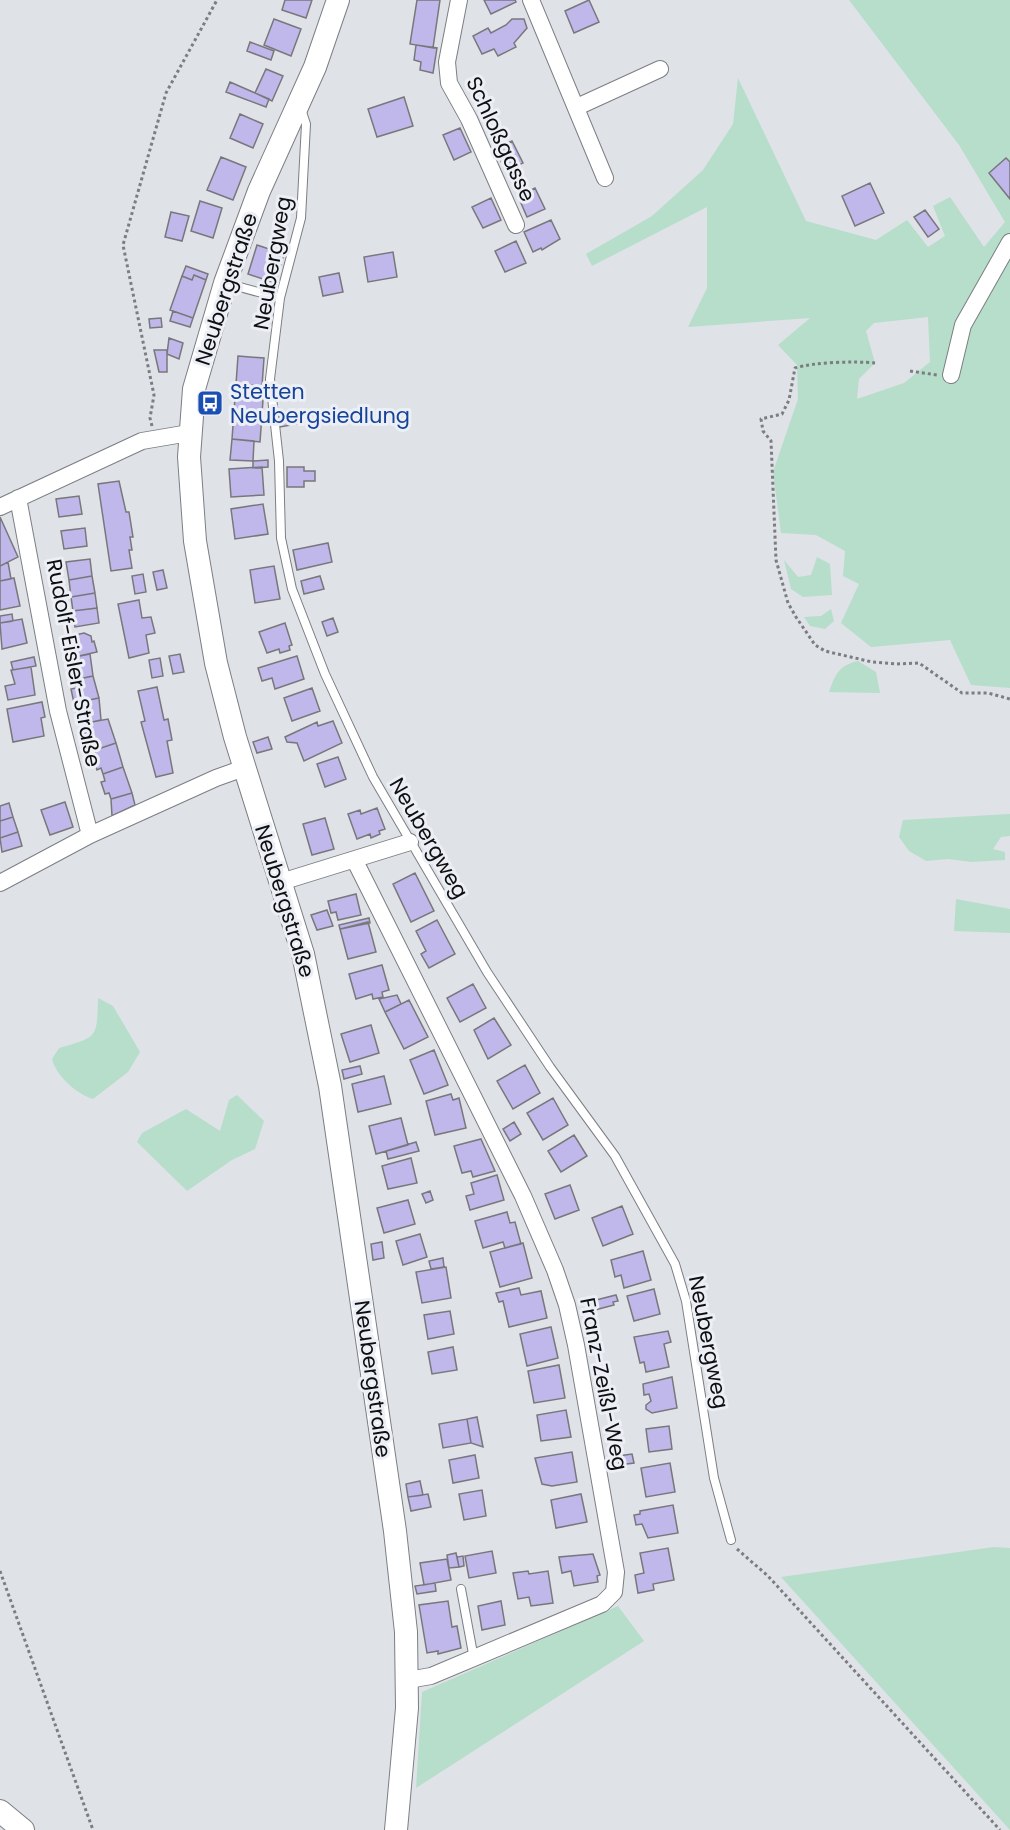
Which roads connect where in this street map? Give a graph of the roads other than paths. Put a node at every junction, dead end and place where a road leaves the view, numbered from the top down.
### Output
1 (338, 0) edge
2 (459, 0) edge
3 (531, 0) edge
4 (660, 69) dead end
5 (299, 106) junction
6 (577, 107) junction
7 (605, 178) dead end
8 (516, 225) dead end
9 (1010, 242) edge
10 (225, 283) junction
11 (280, 298) junction
12 (951, 375) road end
13 (189, 433) junction
14 (18, 498) junction
15 (0, 507) edge
16 (244, 768) junction
17 (90, 835) junction
18 (410, 842) junction
19 (355, 861) junction
20 (281, 882) junction
21 (0, 884) edge
22 (732, 1540) road end
23 (461, 1588) dead end
24 (474, 1659) junction
25 (408, 1680) junction
26 (0, 1811) edge
27 (23, 1830) edge
28 (396, 1830) edge

1 - 5 street, Neubergstraße
2 - 8 street, Schloßgasse
3 - 6 street
4 - 6 street
5 - 10 street, Neubergstraße
5 - 11 lane, Neubergweg
6 - 7 street
9 - 12 street
10 - 11 lane
10 - 13 street, Neubergstraße
11 - 18 lane, Neubergweg
13 - 14 street
13 - 16 street, Neubergstraße
14 - 15 street
14 - 17 street, Rudolf-Eisler-Straße
16 - 17 street
16 - 20 street, Neubergstraße
17 - 21 street
18 - 19 street
18 - 22 lane, Neubergweg
19 - 20 street
19 - 24 street, Franz-Zeißl-Weg
20 - 25 street, Neubergstraße
23 - 24 lane
24 - 25 street, Franz-Zeißl-Weg
25 - 28 street, Neubergstraße
26 - 27 street

